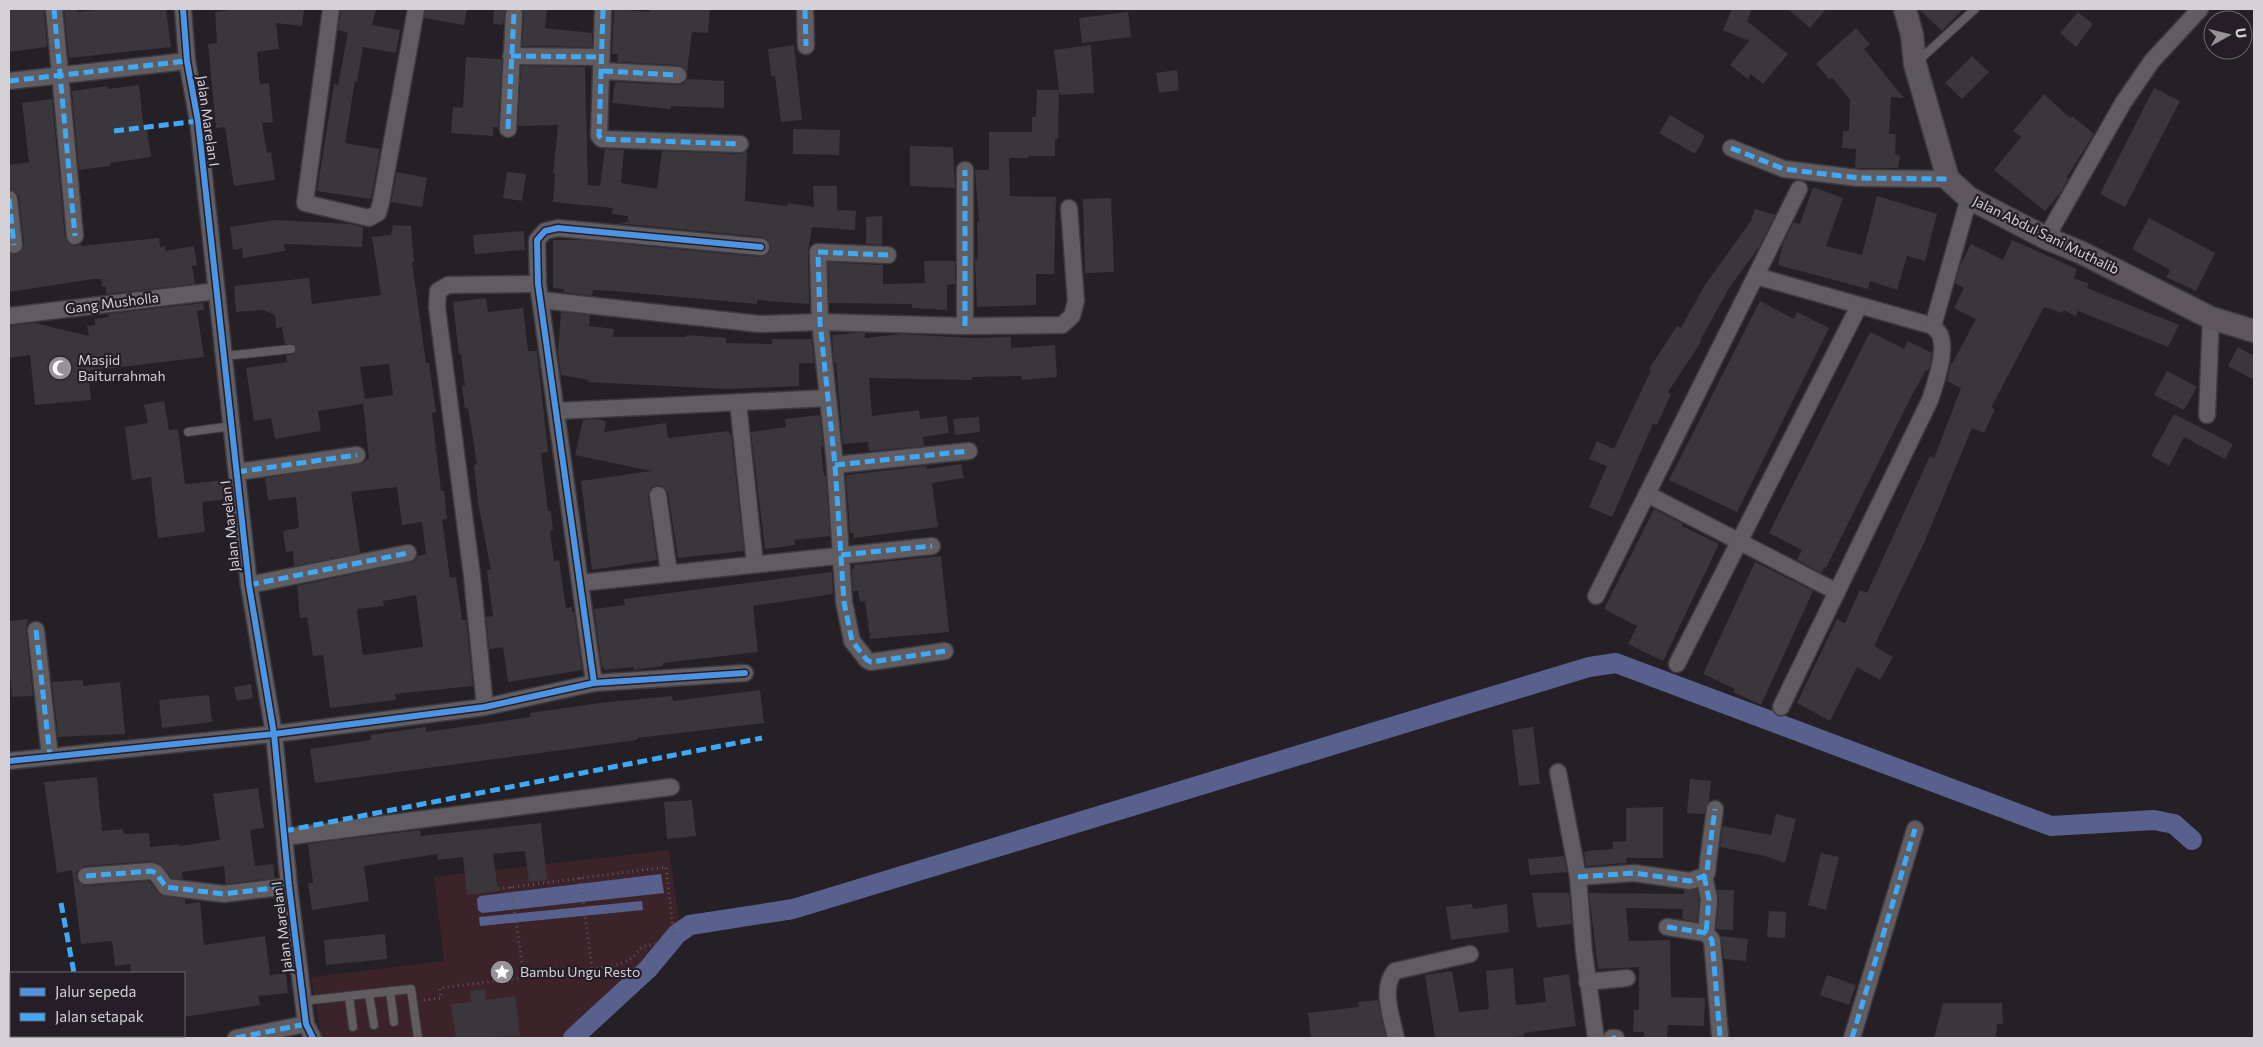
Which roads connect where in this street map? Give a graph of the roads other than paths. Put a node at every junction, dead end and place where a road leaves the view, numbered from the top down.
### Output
1 (54, 9) edge
2 (183, 9) edge
3 (331, 9) edge
4 (416, 9) edge
5 (603, 9) edge
6 (805, 9) edge
7 (1905, 9) edge
8 (1975, 9) edge
9 (2200, 9) edge
10 (514, 14) dead end
11 (806, 46) dead end
12 (511, 56) junction
13 (187, 61) junction
14 (602, 64) junction
15 (1915, 64) junction
16 (678, 74) dead end
17 (59, 75) junction
18 (9, 81) edge
19 (508, 129) dead end
20 (740, 144) dead end
21 (1731, 148) dead end
22 (965, 170) dead end
23 (1948, 179) junction
24 (1799, 190) dead end
25 (1969, 198) junction
26 (9, 199) edge
27 (1069, 208) dead end
28 (74, 236) dead end
29 (2046, 238) junction
30 (14, 245) dead end
31 (761, 247) dead end
32 (888, 255) dead end
33 (1756, 276) junction
34 (538, 284) junction
35 (216, 291) junction
36 (540, 300) junction
37 (1860, 306) junction
38 (9, 316) edge
39 (2211, 318) junction
40 (820, 322) junction
41 (965, 326) junction
42 (1933, 326) junction
43 (2254, 330) edge
44 (291, 348) dead end
45 (224, 356) junction
46 (828, 398) junction
47 (738, 402) junction
48 (556, 411) junction
49 (2207, 415) dead end
50 (232, 426) junction
51 (188, 432) dead end
52 (968, 452) dead end
53 (357, 455) dead end
54 (836, 465) junction
55 (237, 472) junction
56 (1647, 494) junction
57 (658, 495) dead end
58 (1740, 541) junction
59 (932, 546) dead end
60 (408, 553) dead end
61 (841, 555) junction
62 (755, 564) junction
63 (669, 574) junction
64 (580, 583) junction
65 (249, 585) junction
66 (1837, 592) junction
67 (1596, 596) dead end
68 (36, 630) dead end
69 (945, 651) dead end
70 (1677, 664) dead end
71 (745, 673) dead end
72 (594, 683) junction
73 (485, 707) junction
74 (1781, 707) dead end
75 (274, 734) junction
76 (50, 757) junction
77 (9, 761) edge
78 (1558, 772) dead end
79 (670, 787) dead end
80 (1715, 809) dead end
81 (1915, 830) dead end
82 (285, 837) junction
83 (86, 876) dead end
84 (1704, 876) junction
85 (1578, 877) junction
86 (289, 886) junction
87 (1667, 928) dead end
88 (1706, 933) junction
89 (1470, 954) dead end
90 (1627, 978) dead end
91 (1587, 982) junction
92 (390, 991) junction
93 (369, 994) junction
94 (349, 996) junction
95 (303, 1001) junction
96 (394, 1022) dead end
97 (374, 1025) dead end
98 (353, 1027) dead end
99 (310, 1031) edge
100 (1720, 1036) dead end
101 (236, 1038) edge
102 (418, 1038) edge
103 (1396, 1038) edge
104 (1596, 1038) edge
105 (1612, 1038) edge
106 (1616, 1038) edge
107 (1852, 1038) edge

1 - 17 street
2 - 13 street, Jalan Marelan I
3 - 4 street
5 - 14 street
6 - 11 street
7 - 15 street
8 - 15 lane
9 - 29 street
10 - 12 street
12 - 14 street
12 - 19 street
13 - 17 street
13 - 35 street, Jalan Marelan I
14 - 16 street
14 - 20 street
15 - 23 street
17 - 18 street
17 - 28 street
21 - 23 street
22 - 41 street
23 - 25 street, Jalan Abdul Sani Muthalib
24 - 33 street
25 - 29 street, Jalan Abdul Sani Muthalib
25 - 42 street
26 - 30 street
27 - 41 street
29 - 39 street, Jalan Abdul Sani Muthalib
31 - 34 street
32 - 40 street
33 - 37 street
33 - 56 street
34 - 36 street
34 - 73 street
35 - 38 street, Gang Musholla
35 - 45 street, Jalan Marelan I
36 - 40 street
36 - 48 street
37 - 42 street
37 - 58 street
39 - 43 street, Jalan Abdul Sani Muthalib
39 - 49 street
40 - 41 street
40 - 46 street
42 - 66 street
44 - 45 lane
45 - 50 street, Jalan Marelan I
46 - 47 street
46 - 54 street
47 - 48 street
47 - 62 street
48 - 64 street
50 - 51 lane
50 - 55 street, Jalan Marelan I
52 - 54 street
53 - 55 street
54 - 61 street
55 - 65 street, Jalan Marelan I
56 - 58 street
56 - 67 street
57 - 63 street
58 - 66 street
58 - 70 street
59 - 61 street
60 - 65 street
61 - 62 street
61 - 69 street
62 - 63 street
63 - 64 street
64 - 72 street
65 - 75 street, Jalan Marelan I
66 - 74 street
68 - 76 street
71 - 72 street
72 - 73 street
73 - 75 street
75 - 76 street
75 - 82 street, Jalan Marelan I
76 - 77 street
78 - 85 street
79 - 82 street
80 - 84 street
81 - 107 street
82 - 86 street, Jalan Marelan I
83 - 86 street
84 - 85 street
84 - 88 street
85 - 91 street
86 - 95 street, Jalan Marelan I
87 - 88 street
88 - 100 street
89 - 103 street
90 - 91 street
91 - 104 street
92 - 93 lane
92 - 96 lane
92 - 102 lane
93 - 94 lane
93 - 97 lane
94 - 95 lane
94 - 98 lane
95 - 99 street, Jalan Marelan I
99 - 101 street
105 - 106 street

